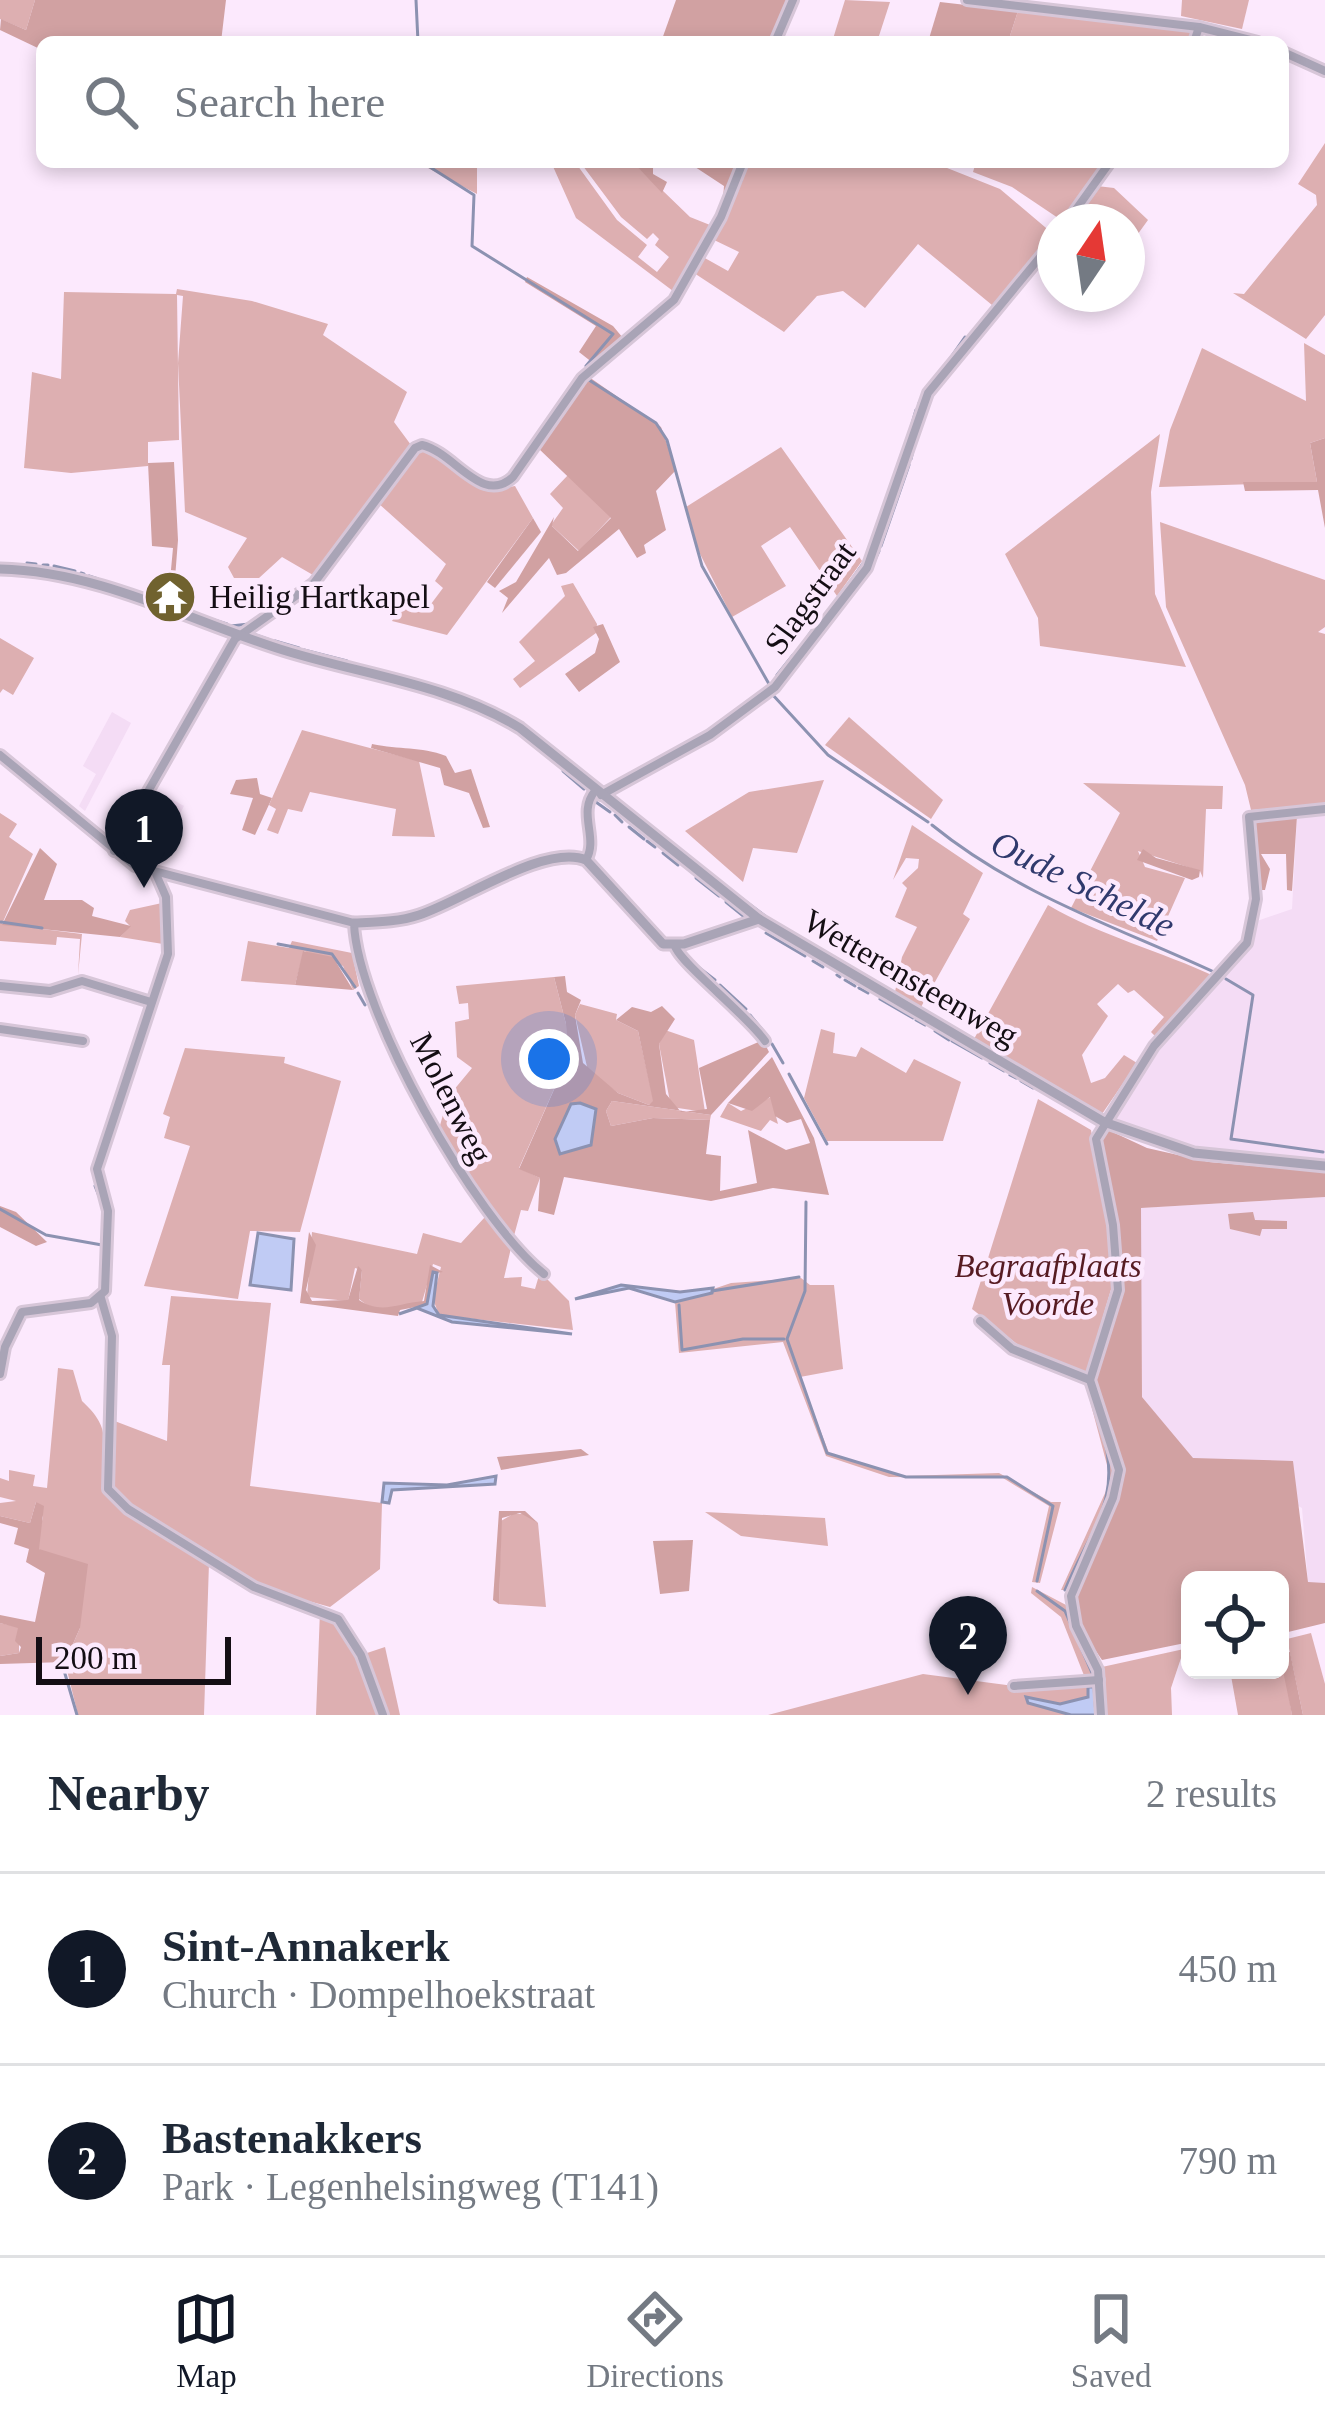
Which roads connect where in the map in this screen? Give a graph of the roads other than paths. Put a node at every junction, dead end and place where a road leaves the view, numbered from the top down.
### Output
1 (794, 0) edge
2 (967, 0) edge
3 (1199, 27) junction
4 (778, 36) edge
5 (1197, 36) edge
6 (1234, 36) edge
7 (1289, 55) edge
8 (1325, 71) edge
9 (741, 168) edge
10 (1105, 168) edge
11 (1080, 204) edge
12 (1037, 260) edge
13 (0, 569) edge
14 (241, 636) junction
15 (0, 755) edge
16 (598, 794) junction
17 (1325, 809) edge
18 (114, 851) junction
19 (586, 860) junction
20 (155, 873) junction
21 (174, 876) junction
22 (166, 897) junction
23 (759, 920) junction
24 (354, 923) junction
25 (675, 946) junction
26 (0, 986) edge
27 (151, 1003) junction
28 (0, 1029) edge
29 (83, 1041) dead end
30 (765, 1041) dead end
31 (1104, 1122) junction
32 (1325, 1166) edge
33 (544, 1274) dead end
34 (101, 1298) junction
35 (980, 1321) dead end
36 (0, 1374) edge
37 (1090, 1380) junction
38 (1099, 1680) junction
39 (1014, 1686) dead end
40 (383, 1715) edge
41 (1101, 1715) edge

1 - 4 street
2 - 3 street
3 - 5 street
3 - 6 street
7 - 8 street
9 - 14 street
10 - 11 street
12 - 16 street, Slagstraat
13 - 14 street
14 - 16 street
14 - 18 street
15 - 18 street
16 - 19 street
16 - 23 street
17 - 31 street
18 - 20 street
19 - 24 street
19 - 25 street
20 - 21 street
20 - 22 street
21 - 22 street
21 - 24 street
22 - 27 street
23 - 25 street, Wetterensteenweg
23 - 31 street, Wetterensteenweg
24 - 33 street, Molenweg
25 - 30 street
26 - 27 street
27 - 34 street
28 - 29 street
31 - 32 street, Wetterensteenweg
31 - 37 street
34 - 36 street
34 - 40 street
35 - 37 street
37 - 38 street
38 - 39 street
38 - 41 street

